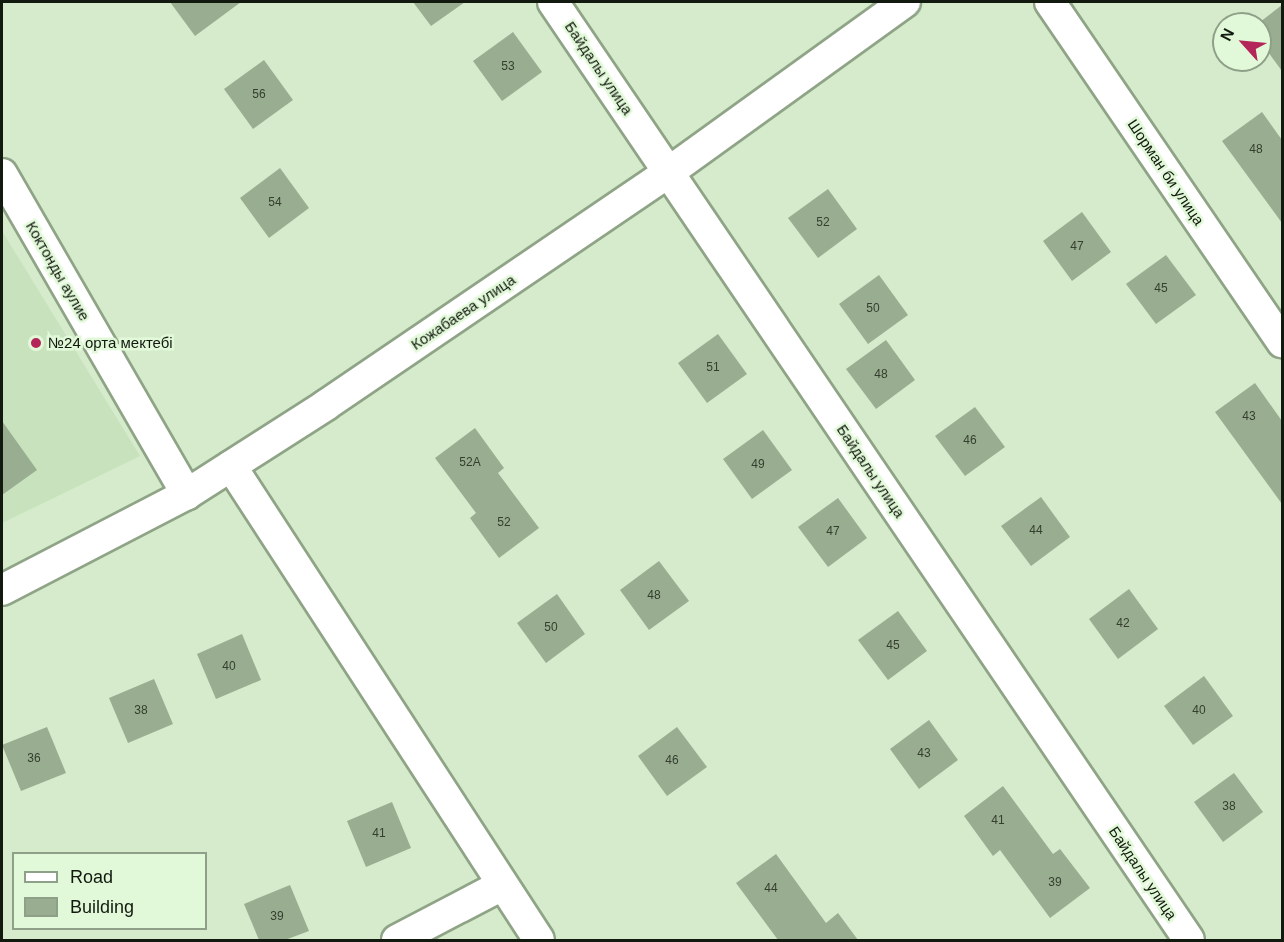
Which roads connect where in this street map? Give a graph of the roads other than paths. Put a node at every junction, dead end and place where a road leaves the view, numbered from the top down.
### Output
1 (553, 2) edge
2 (905, 2) edge
3 (1050, 2) edge
4 (669, 172) junction
5 (2, 174) edge
6 (1282, 342) edge
7 (231, 466) junction
8 (188, 494) junction
9 (2, 590) edge
10 (502, 885) junction
11 (397, 940) edge
12 (539, 940) edge
13 (1189, 940) edge

1 - 4 street, Байдалы улица
2 - 4 street, Кожабаева улица
3 - 6 street, Шорман би улица
4 - 7 street, Кожабаева улица
4 - 13 street, Байдалы улица
5 - 8 street, Коктонды аулие
7 - 8 street, Кожабаева улица
7 - 10 street
8 - 9 street, Кожабаева улица
10 - 11 street
10 - 12 street

